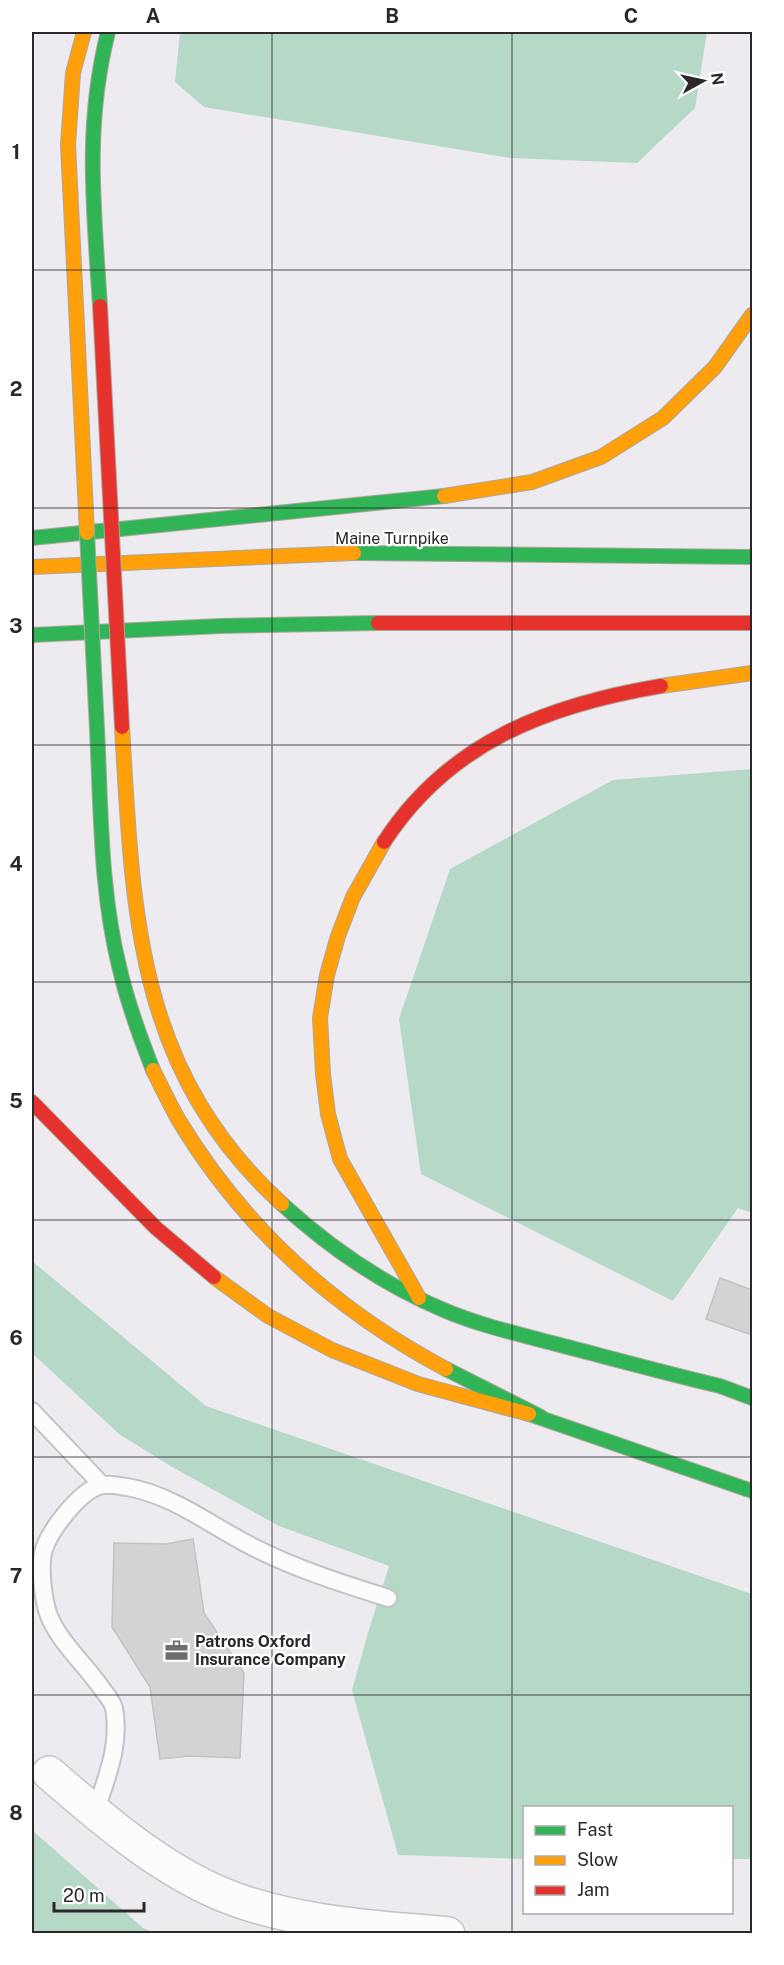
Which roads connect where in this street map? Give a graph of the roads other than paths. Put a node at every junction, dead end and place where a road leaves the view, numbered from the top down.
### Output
1 (84, 32) edge
2 (108, 32) edge
3 (753, 315) edge
4 (32, 538) edge
5 (753, 557) edge
6 (32, 567) edge
7 (753, 622) edge
8 (32, 635) edge
9 (753, 673) edge
10 (32, 1102) edge
11 (419, 1298) junction
12 (753, 1398) edge
13 (32, 1411) edge
14 (541, 1417) junction
15 (102, 1485) junction
16 (753, 1491) edge
17 (38, 1544) edge
18 (388, 1598) dead end
19 (49, 1773) dead end
20 (95, 1813) junction
21 (448, 1934) edge

1 - 14 highway, bridge
2 - 11 highway, bridge
3 - 4 highway
5 - 6 highway, Maine Turnpike
7 - 8 highway
9 - 11 highway
10 - 14 highway
11 - 12 highway
13 - 15 lane
14 - 16 highway
15 - 17 lane
15 - 18 lane
17 - 20 lane
19 - 20 street
20 - 21 street

